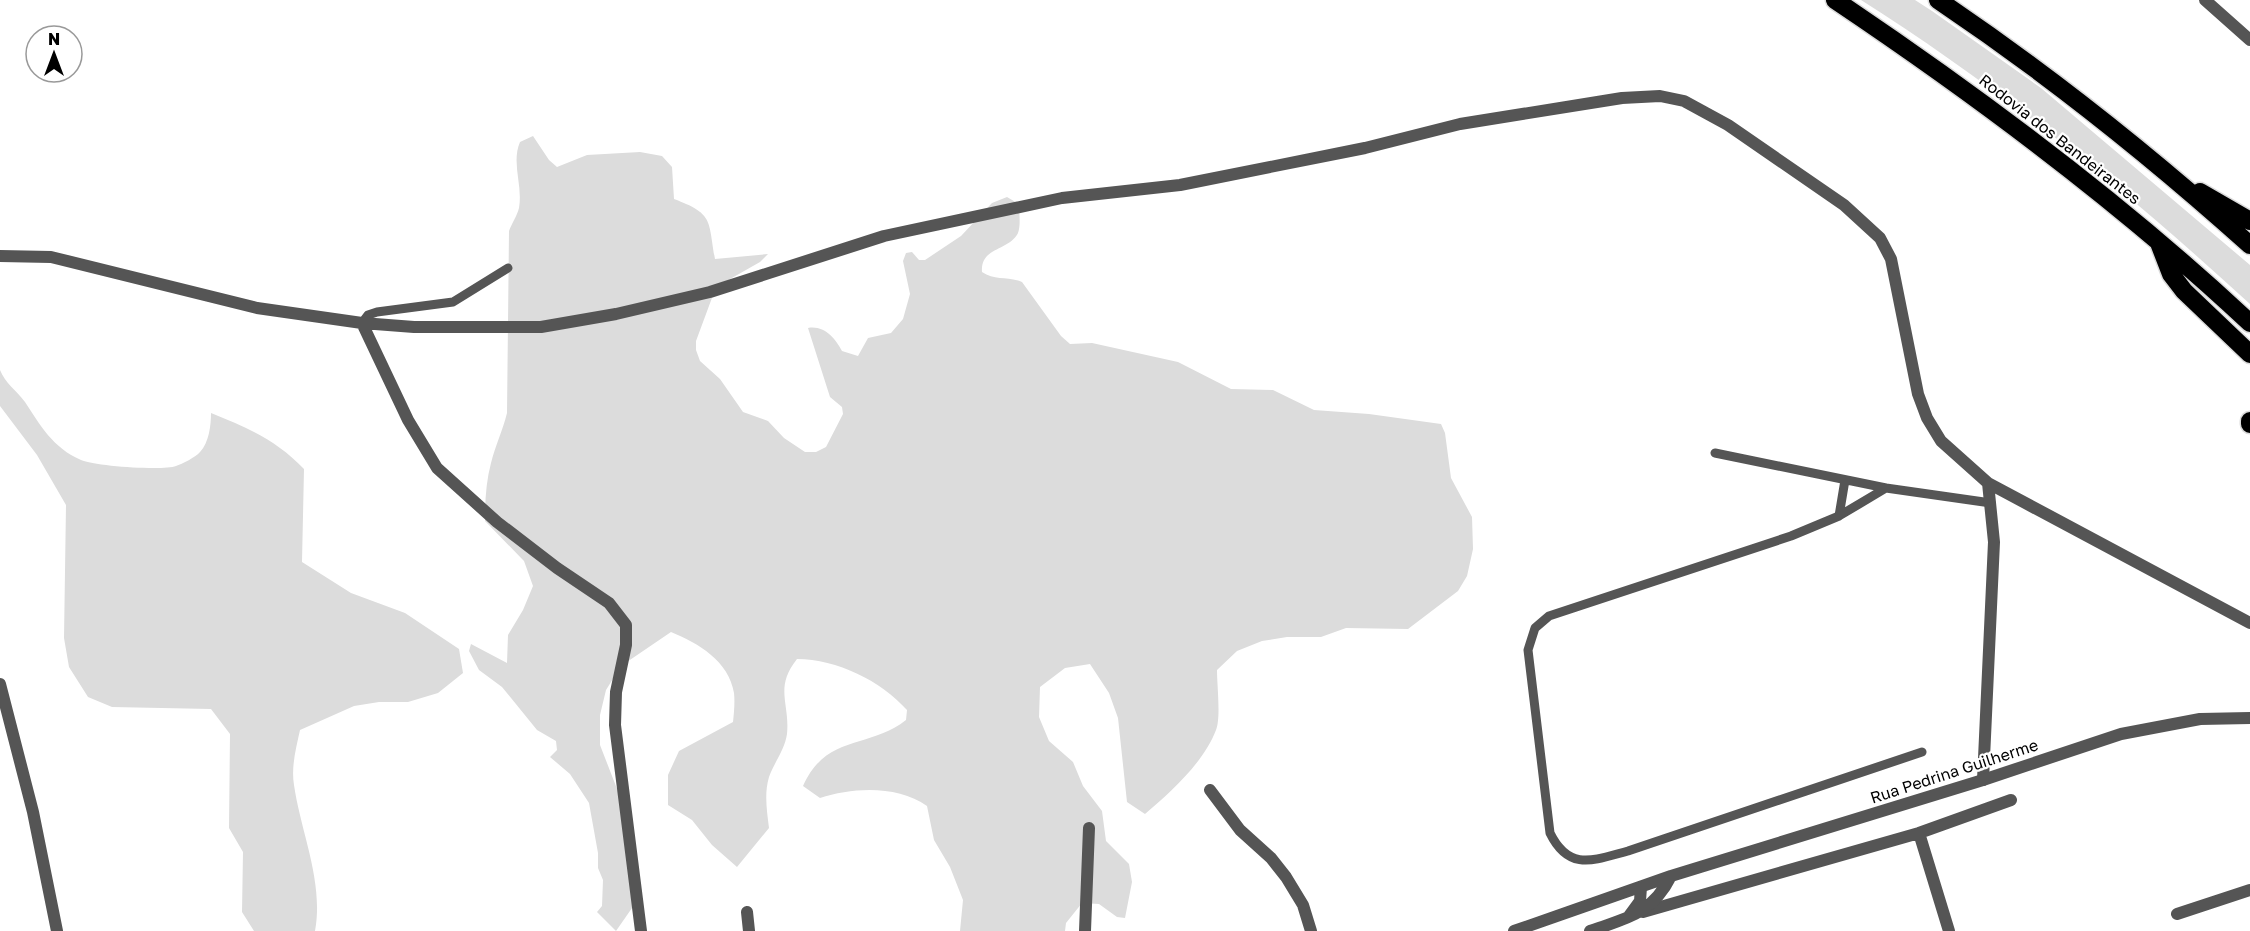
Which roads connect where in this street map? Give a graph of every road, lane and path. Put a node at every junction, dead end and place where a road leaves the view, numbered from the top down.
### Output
1 (1835, 0) edge
2 (1938, 0) edge
3 (2205, 0) edge
4 (2250, 40) edge
5 (2182, 184) junction
6 (2250, 221) edge
7 (2158, 241) junction
8 (2250, 245) edge
9 (0, 256) edge
10 (508, 268) dead end
11 (362, 323) junction
12 (2250, 323) edge
13 (2250, 354) edge
14 (1715, 453) dead end
15 (1845, 480) junction
16 (1988, 483) junction
17 (1886, 488) junction
18 (1991, 503) junction
19 (1839, 516) junction
20 (2250, 622) edge
21 (0, 684) edge
22 (2250, 718) edge
23 (1922, 752) dead end
24 (1983, 780) junction
25 (1210, 790) dead end
26 (2011, 800) dead end
27 (1089, 828) dead end
28 (1919, 833) junction
29 (1671, 876) junction
30 (1641, 887) junction
31 (2250, 890) edge
32 (747, 912) dead end
33 (1643, 912) junction
34 (2177, 914) dead end
35 (1628, 917) junction
36 (57, 931) edge
37 (641, 931) edge
38 (749, 931) edge
39 (1085, 931) edge
40 (1311, 931) edge
41 (1514, 931) edge
42 (1590, 931) edge
43 (1949, 931) edge

1 - 7 highway, Rodovia dos Bandeirantes
2 - 5 highway
3 - 4 street
5 - 6 highway
5 - 8 highway
7 - 12 highway, Rodovia dos Bandeirantes
7 - 13 highway
9 - 11 street
10 - 11 lane
11 - 16 street
11 - 37 street
14 - 15 lane
15 - 17 lane
15 - 19 lane
16 - 18 street
16 - 20 street
17 - 18 lane
17 - 19 lane
18 - 24 street
19 - 23 lane
21 - 36 street
22 - 24 street, Rua Pedrina Guilherme
24 - 29 street, Rua Pedrina Guilherme
25 - 40 street
26 - 28 street
27 - 39 street
28 - 33 street
28 - 43 street
29 - 30 street, Rua Pedrina Guilherme
29 - 33 street
30 - 35 street
30 - 41 street, Rua Pedrina Guilherme
31 - 34 street
32 - 38 street
33 - 35 street
35 - 42 street

